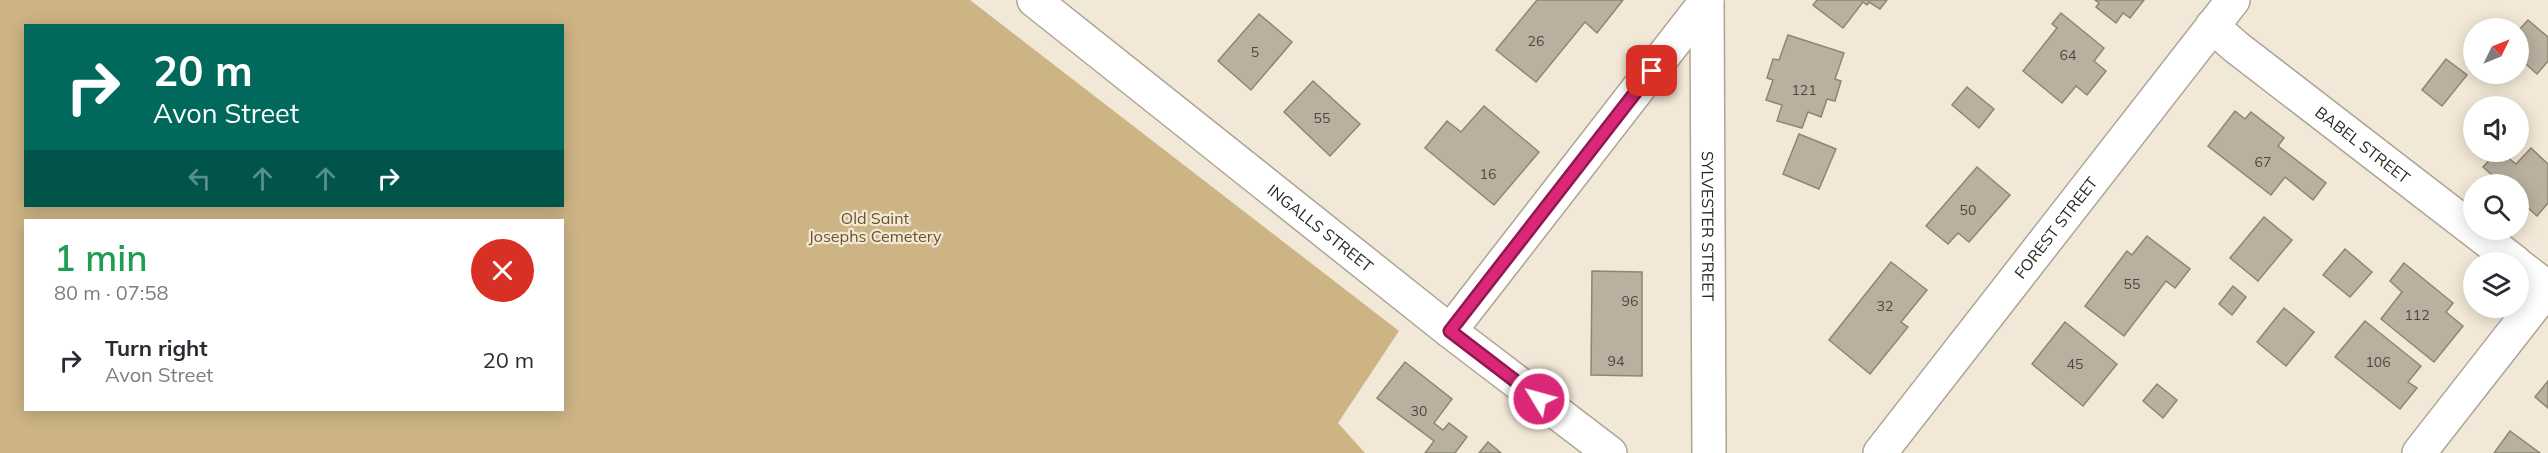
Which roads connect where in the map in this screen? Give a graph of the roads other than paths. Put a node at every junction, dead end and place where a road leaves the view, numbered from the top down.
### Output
1 (1034, 0) edge
2 (1707, 0) edge
3 (2233, 0) edge
4 (2212, 26) junction
5 (2501, 252) edge
6 (2529, 273) edge
7 (2548, 288) edge
8 (1450, 331) junction
9 (1610, 453) edge
10 (1709, 453) edge
11 (1880, 453) edge
12 (2419, 453) edge

1 - 8 street, INGALLS STREET
2 - 8 street
2 - 10 street, SYLVESTER STREET
3 - 4 street, FOREST STREET
4 - 5 street, BABEL STREET
4 - 11 street, FOREST STREET
6 - 7 street, BABEL STREET
7 - 12 street
8 - 9 street, INGALLS STREET

